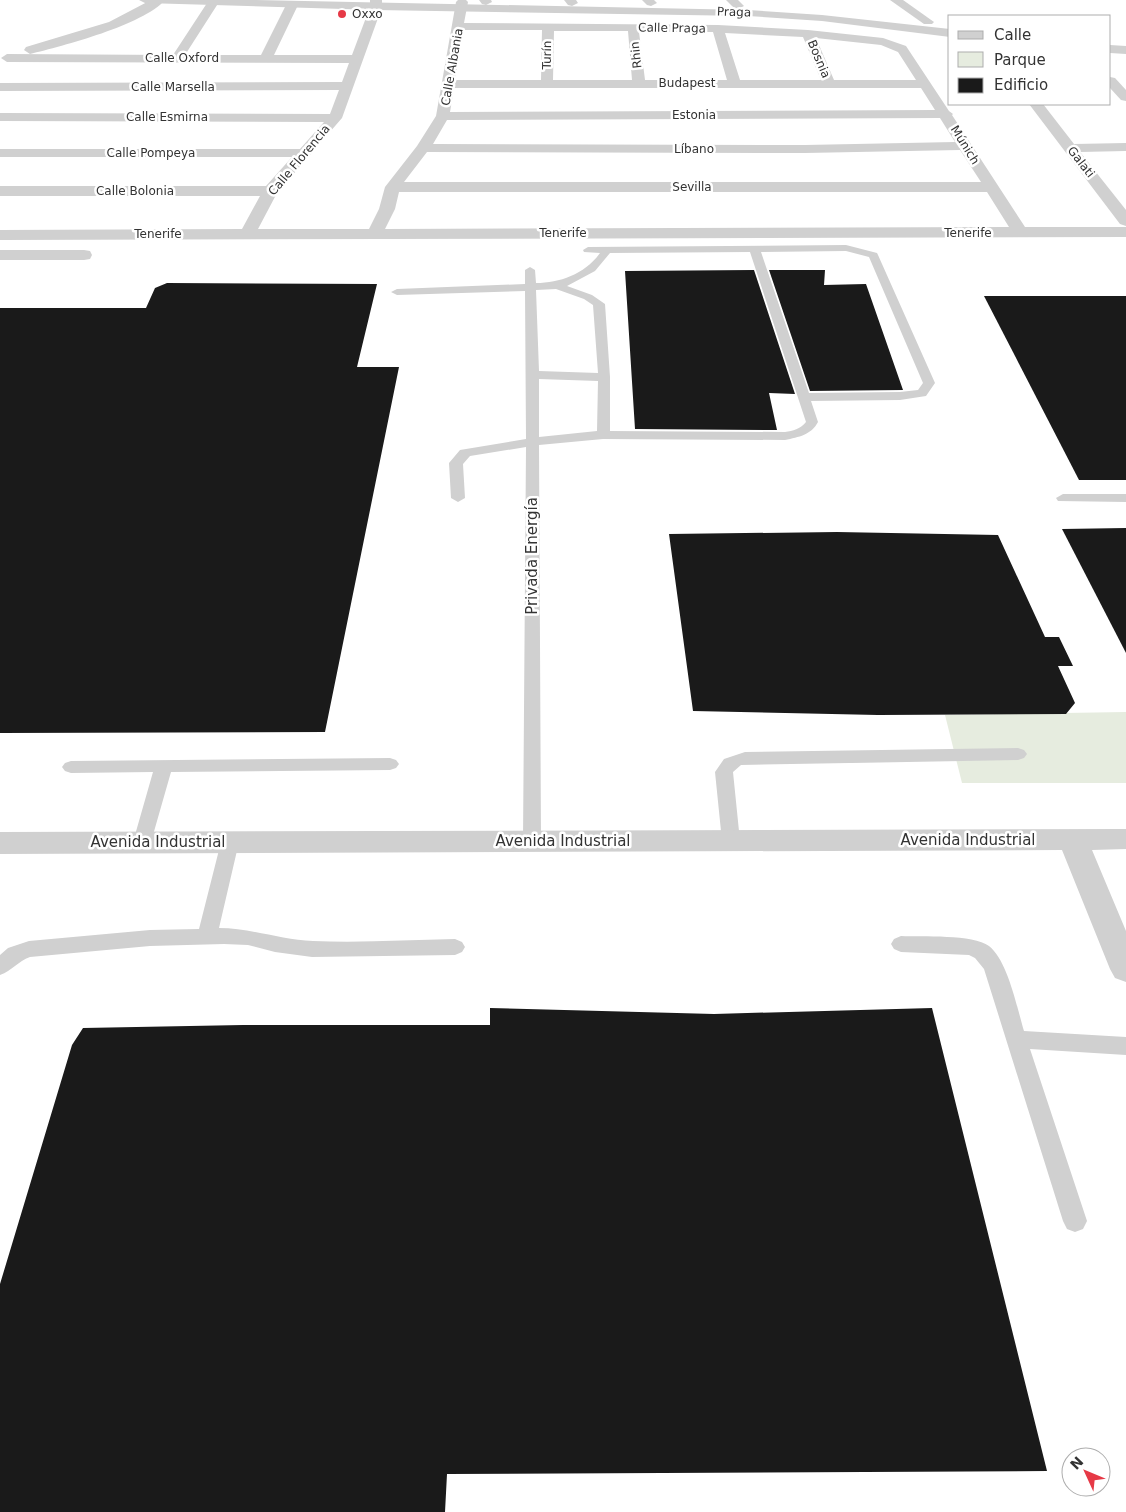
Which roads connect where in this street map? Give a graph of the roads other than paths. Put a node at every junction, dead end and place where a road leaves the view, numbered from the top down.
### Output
1 (145, 0) edge
2 (158, 0) edge
3 (364, 0) edge
4 (896, 0) edge
5 (485, 1) edge
6 (571, 1) edge
7 (213, 2) junction
8 (650, 2) edge
9 (405, 3) edge
10 (735, 3) edge
11 (376, 4) edge
12 (292, 5) junction
13 (462, 5) junction
14 (928, 22) junction
15 (948, 25) edge
16 (460, 26) junction
17 (548, 26) junction
18 (633, 27) junction
19 (718, 29) junction
20 (948, 33) edge
21 (808, 34) junction
22 (883, 42) joint
23 (1111, 42) edge
24 (1126, 42) edge
25 (1111, 49) edge
26 (1126, 50) edge
27 (266, 58) junction
28 (4, 59) edge
29 (176, 59) junction
30 (358, 59) junction
31 (1112, 75) edge
32 (639, 83) junction
33 (734, 83) junction
34 (829, 83) junction
35 (449, 84) junction
36 (547, 84) junction
37 (925, 84) junction
38 (347, 86) junction
39 (0, 87) edge
40 (1126, 97) edge
41 (1037, 105) edge
42 (946, 114) junction
43 (443, 116) junction
44 (0, 117) edge
45 (334, 118) junction
46 (965, 146) junction
47 (1126, 147) edge
48 (423, 148) junction
49 (1069, 148) junction
50 (0, 153) edge
51 (303, 153) junction
52 (1098, 184) junction
53 (1117, 184) dead end
54 (393, 187) junction
55 (992, 187) junction
56 (0, 191) edge
57 (270, 191) junction
58 (1126, 221) edge
59 (1126, 232) edge
60 (375, 233) junction
61 (1021, 233) junction
62 (248, 234) junction
63 (0, 235) edge
64 (754, 248) junction
65 (588, 250) dead end
66 (607, 250) junction
67 (0, 255) edge
68 (84, 255) dead end
69 (530, 270) dead end
70 (557, 286) junction
71 (530, 287) junction
72 (398, 292) dead end
73 (533, 376) junction
74 (604, 377) junction
75 (804, 397) junction
76 (603, 435) junction
77 (532, 443) junction
78 (458, 498) dead end
79 (1063, 498) dead end
80 (1126, 498) edge
81 (1018, 754) dead end
82 (390, 764) dead end
83 (164, 766) junction
84 (71, 767) dead end
85 (1073, 840) junction
86 (1126, 840) edge
87 (532, 841) junction
88 (732, 841) junction
89 (142, 842) junction
90 (230, 842) junction
91 (0, 843) edge
92 (207, 937) junction
93 (901, 944) dead end
94 (455, 947) dead end
95 (0, 967) edge
96 (1126, 970) edge
97 (1017, 1039) junction
98 (1126, 1046) edge
99 (1075, 1221) dead end

1 - 2 street, Praga
2 - 7 street, Praga
2 - 28 street
3 - 11 street, Praga
4 - 14 street
5 - 6 street, Praga
5 - 13 street, Praga
6 - 8 street, Praga
7 - 12 street, Praga
7 - 29 street
8 - 10 street, Praga
9 - 11 street, Praga
9 - 13 street, Praga
10 - 14 street, Praga
11 - 12 street, Praga
11 - 30 street, Calle Florencia
12 - 27 street
13 - 16 street, Calle Albania
13 - 20 street, Praga
14 - 15 street, Praga
16 - 17 street, Calle Praga
16 - 35 street, Calle Albania
17 - 18 street, Calle Praga
17 - 36 street, Turín
18 - 19 street, Calle Praga
18 - 32 street, Rhin
19 - 21 street, Calle Praga
19 - 33 street
21 - 22 street, Calle Praga
21 - 34 street, Bosnia
22 - 37 street, Múnich
23 - 24 street
25 - 26 street
27 - 29 street, Calle Oxford
27 - 30 street, Calle Oxford
28 - 29 street, Calle Oxford
30 - 38 street, Calle Florencia
31 - 40 street
32 - 33 street, Budapest
32 - 36 street, Budapest
33 - 34 street, Budapest
34 - 37 street, Budapest
35 - 36 street, Budapest
35 - 43 street, Calle Albania
37 - 42 street, Múnich
38 - 39 street, Calle Marsella
38 - 45 street, Calle Florencia
41 - 49 street, Galati
42 - 43 street, Estonia
42 - 46 street, Múnich
43 - 48 street, Calle Albania
44 - 45 street, Calle Esmirna
45 - 51 street, Calle Florencia
46 - 48 street, Líbano
46 - 55 street, Múnich
47 - 49 street
48 - 54 street, Calle Albania
49 - 52 street, Galati
50 - 51 street, Calle Pompeya
51 - 57 street, Calle Florencia
52 - 53 street
52 - 58 street, Galati
54 - 55 street, Sevilla
54 - 60 street, Calle Albania
55 - 61 street, Múnich
56 - 57 street, Calle Bolonia
57 - 62 street, Calle Florencia
59 - 61 street, Tenerife
60 - 61 street, Tenerife
60 - 62 street, Tenerife
62 - 63 street, Tenerife
64 - 66 lane
64 - 75 lane
64 - 75 lane
65 - 66 lane
66 - 70 lane
67 - 68 street
69 - 71 lane, Privada Energía
70 - 71 lane
70 - 74 lane
71 - 72 lane
71 - 73 lane, Privada Energía
73 - 74 lane
73 - 77 lane, Privada Energía
74 - 76 lane
75 - 76 lane
76 - 77 lane
77 - 78 lane
77 - 87 lane, Privada Energía
79 - 80 lane
81 - 88 lane
82 - 83 lane
83 - 84 lane
83 - 89 lane
85 - 86 street, Avenida Industrial
85 - 88 street, Avenida Industrial
85 - 96 street
87 - 88 street, Avenida Industrial
87 - 90 street, Avenida Industrial
89 - 90 street, Avenida Industrial
89 - 91 street, Avenida Industrial
90 - 92 lane
92 - 94 lane
92 - 95 lane
93 - 97 lane
97 - 98 lane
97 - 99 lane

